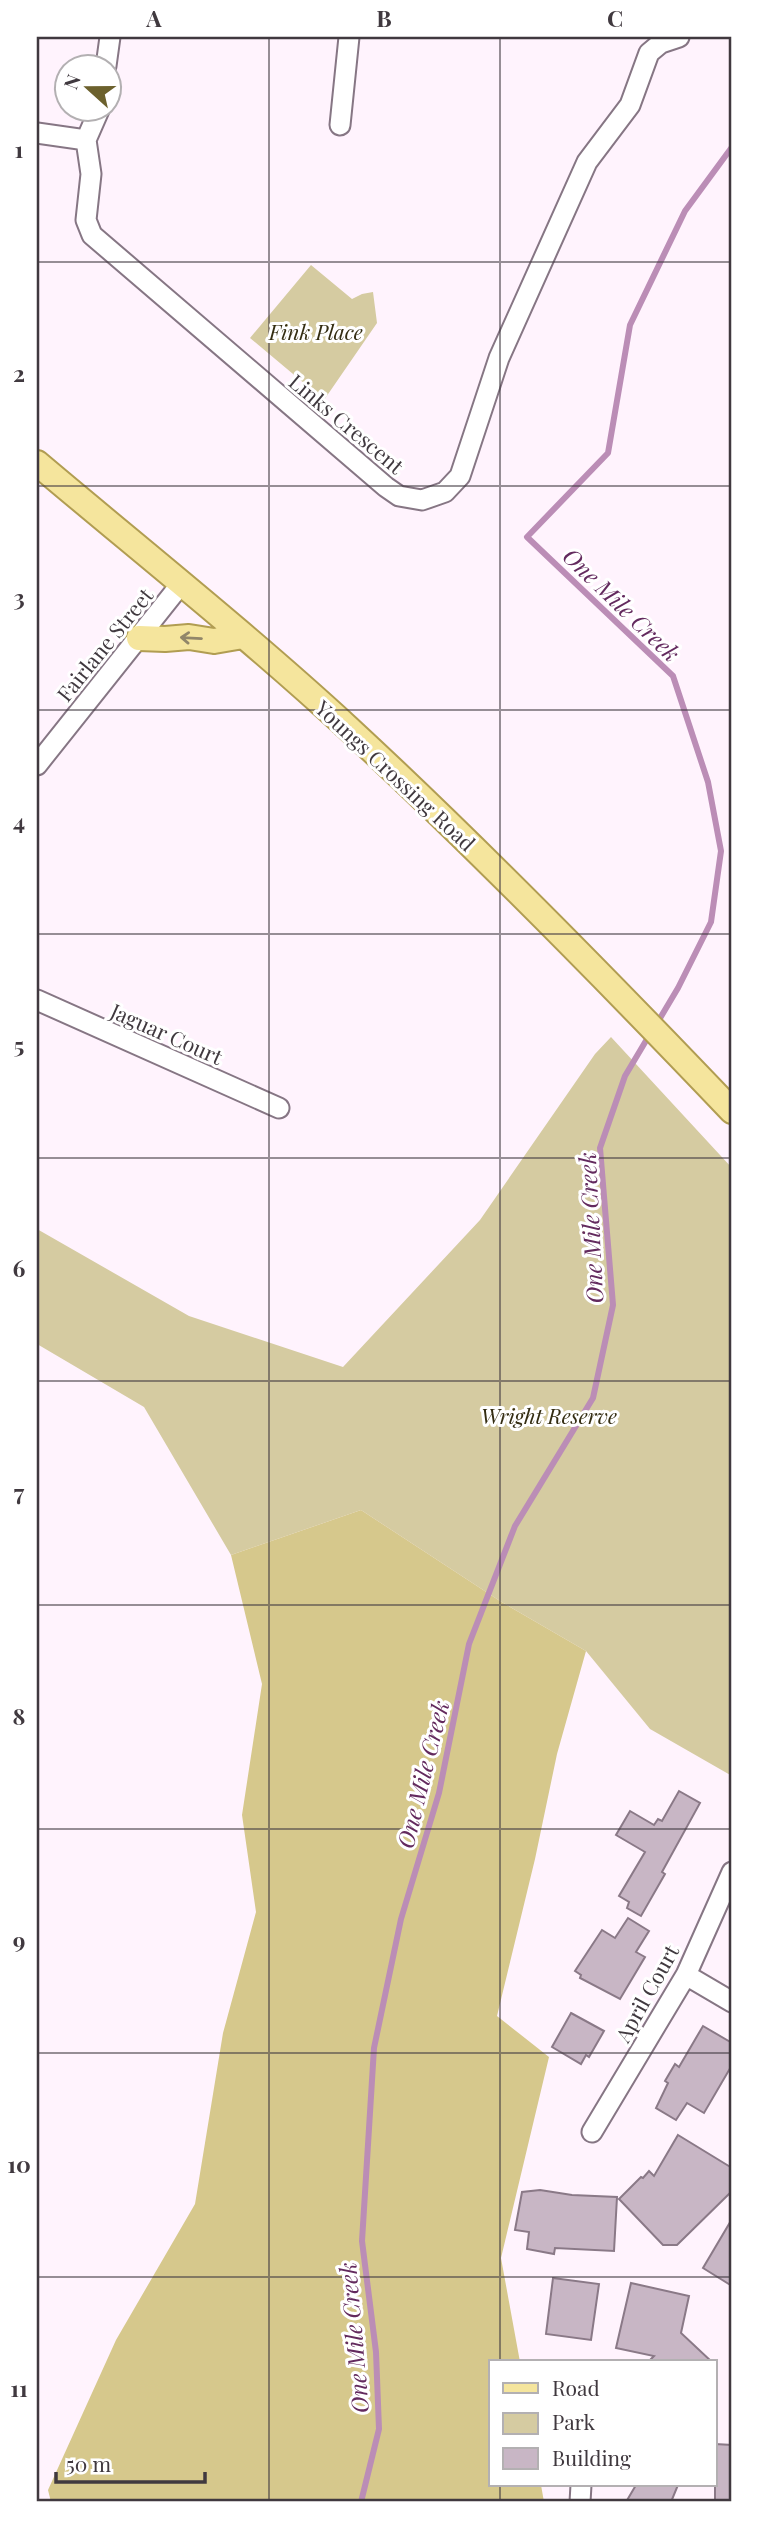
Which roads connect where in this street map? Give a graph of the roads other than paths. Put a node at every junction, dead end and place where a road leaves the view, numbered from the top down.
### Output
1 (349, 37) edge
2 (679, 37) edge
3 (649, 42) edge
4 (94, 122) edge
5 (340, 125) dead end
6 (37, 133) edge
7 (86, 140) junction
8 (37, 463) edge
9 (181, 584) junction
10 (243, 636) junction
11 (139, 638) junction
12 (37, 765) edge
13 (37, 1000) edge
14 (279, 1108) dead end
15 (732, 1111) edge
16 (732, 1872) edge
17 (686, 1975) junction
18 (732, 2002) edge
19 (592, 2132) dead end

1 - 5 street
2 - 3 street, Links Crescent
3 - 7 street, Links Crescent
4 - 7 street
6 - 7 street
8 - 9 main road, Youngs Crossing Road
9 - 10 main road, Youngs Crossing Road
9 - 11 street, Fairlane Street
10 -> 11 main road
10 - 15 main road, Youngs Crossing Road
11 - 12 street, Fairlane Street
13 - 14 street, Jaguar Court
16 - 17 street, April Court
17 - 18 street
17 - 19 street, April Court

